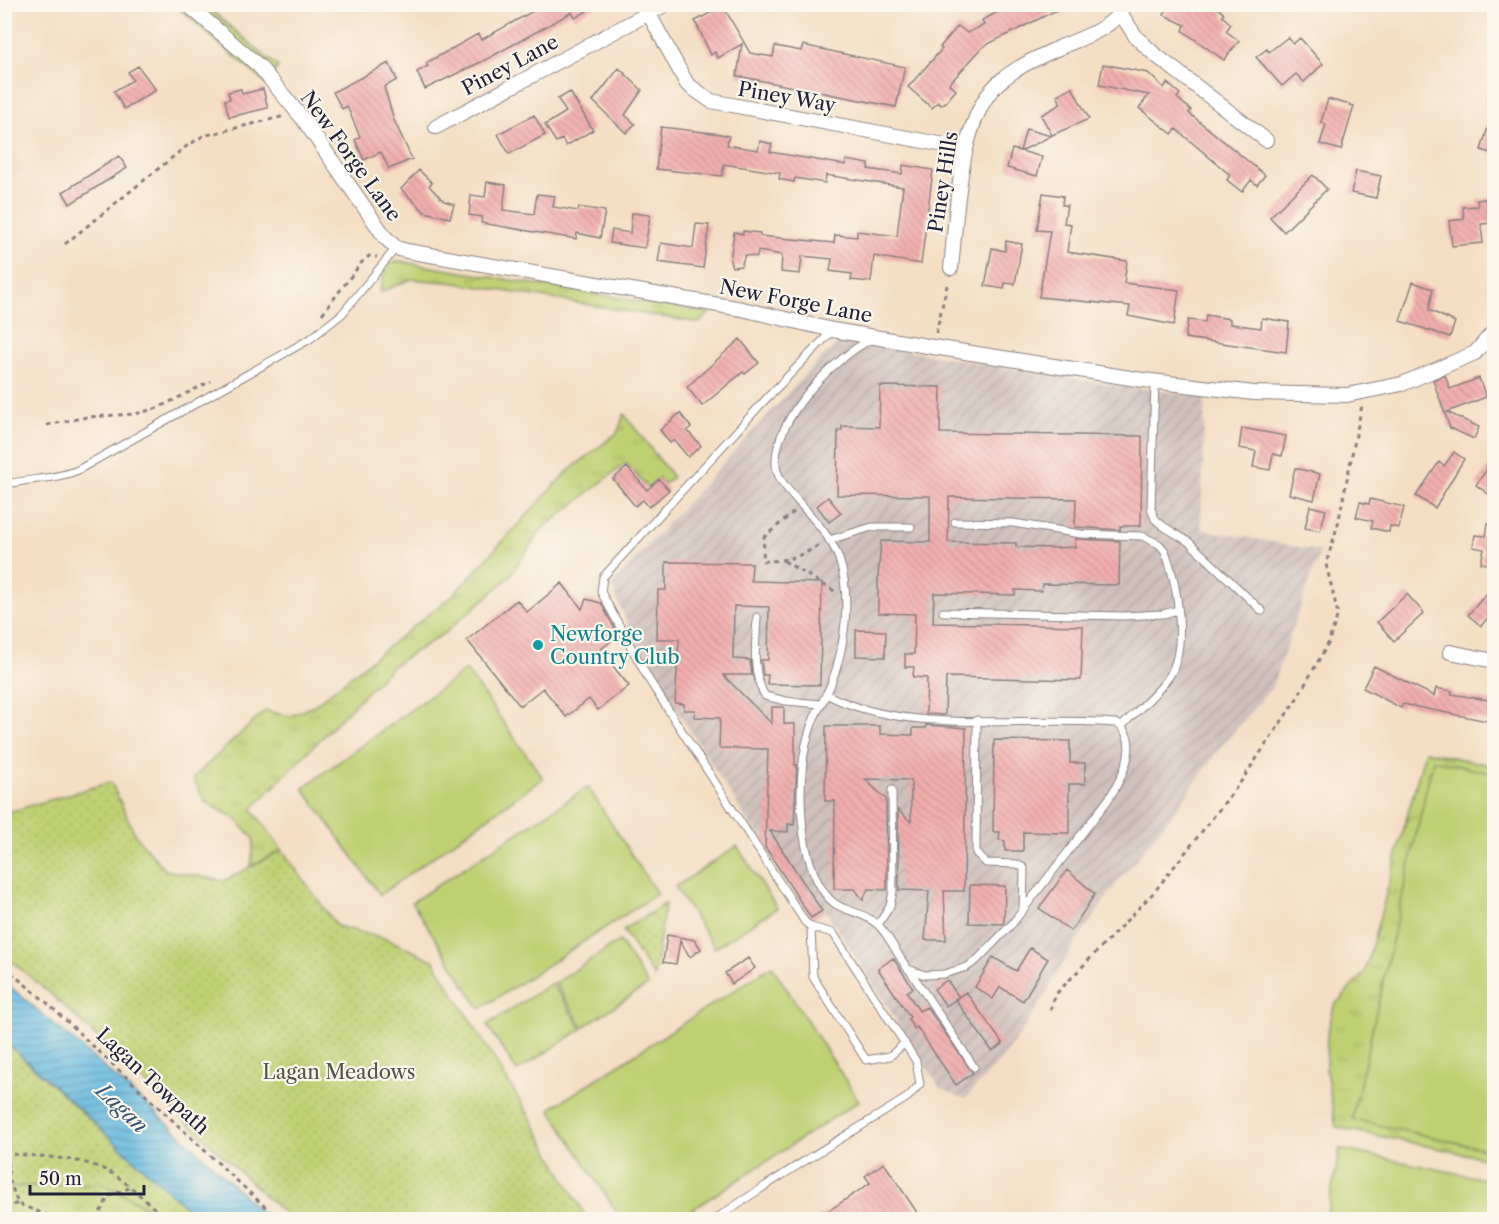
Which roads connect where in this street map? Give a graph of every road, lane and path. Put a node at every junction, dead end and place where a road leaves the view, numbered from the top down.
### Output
1 (187, 4) edge
2 (666, 4) edge
3 (1123, 9) edge
4 (649, 14) junction
5 (298, 113) junction
6 (436, 127) dead end
7 (1266, 140) dead end
8 (966, 149) junction
9 (65, 244) dead end
10 (392, 253) junction
11 (951, 268) joint
12 (319, 317) dead end
13 (833, 330) junction
14 (1494, 331) edge
15 (876, 337) junction
16 (933, 347) junction
17 (216, 378) dead end
18 (1155, 382) junction
19 (1365, 392) junction
20 (47, 425) dead end
21 (4, 485) edge
22 (794, 512) dead end
23 (955, 522) dead end
24 (911, 527) dead end
25 (829, 540) junction
26 (784, 561) junction
27 (837, 592) dead end
28 (1178, 610) junction
29 (1262, 611) dead end
30 (943, 612) dead end
31 (757, 617) dead end
32 (1450, 652) dead end
33 (1494, 661) edge
34 (826, 694) junction
35 (821, 705) junction
36 (977, 720) junction
37 (1122, 726) junction
38 (892, 790) dead end
39 (1023, 910) junction
40 (878, 925) junction
41 (811, 927) junction
42 (4, 967) edge
43 (908, 969) junction
44 (1050, 1010) dead end
45 (905, 1043) junction
46 (974, 1067) dead end
47 (6, 1153) edge
48 (129, 1188) junction
49 (18, 1204) junction
50 (4, 1205) edge
51 (52, 1218) edge
52 (60, 1220) edge
53 (96, 1220) edge
54 (168, 1220) edge
55 (279, 1220) edge
56 (714, 1220) edge

1 - 5 street, New Forge Lane
2 - 4 street, Piney Lane
3 - 7 street
3 - 8 street, Piney Hills
4 - 6 street, Piney Lane
4 - 8 street, Piney Way
5 - 9 path
5 - 10 street, New Forge Lane
8 - 11 street, Piney Hills
10 - 12 path
10 - 13 street, New Forge Lane
10 - 21 lane
11 - 16 path
13 - 15 street, New Forge Lane
13 - 41 lane
14 - 19 street, New Forge Lane
15 - 16 street, New Forge Lane
15 - 25 lane
16 - 18 street, New Forge Lane
17 - 20 path
18 - 19 street, New Forge Lane
18 - 29 lane
19 - 44 path
22 - 26 path
23 - 28 lane
24 - 25 lane
25 - 26 path
25 - 34 lane
26 - 27 path
28 - 30 lane
28 - 37 lane
31 - 35 lane
32 - 33 street
34 - 35 lane
34 - 36 lane
35 - 40 lane
36 - 37 lane
36 - 39 lane
37 - 39 lane
38 - 40 lane
39 - 43 lane
40 - 43 lane
41 - 45 lane
41 - 45 lane
42 - 55 path, Lagan Towpath
43 - 46 lane
45 - 56 lane
47 - 48 path
47 - 49 path
48 - 53 path
48 - 54 path
49 - 50 path
49 - 51 path
51 - 52 path

